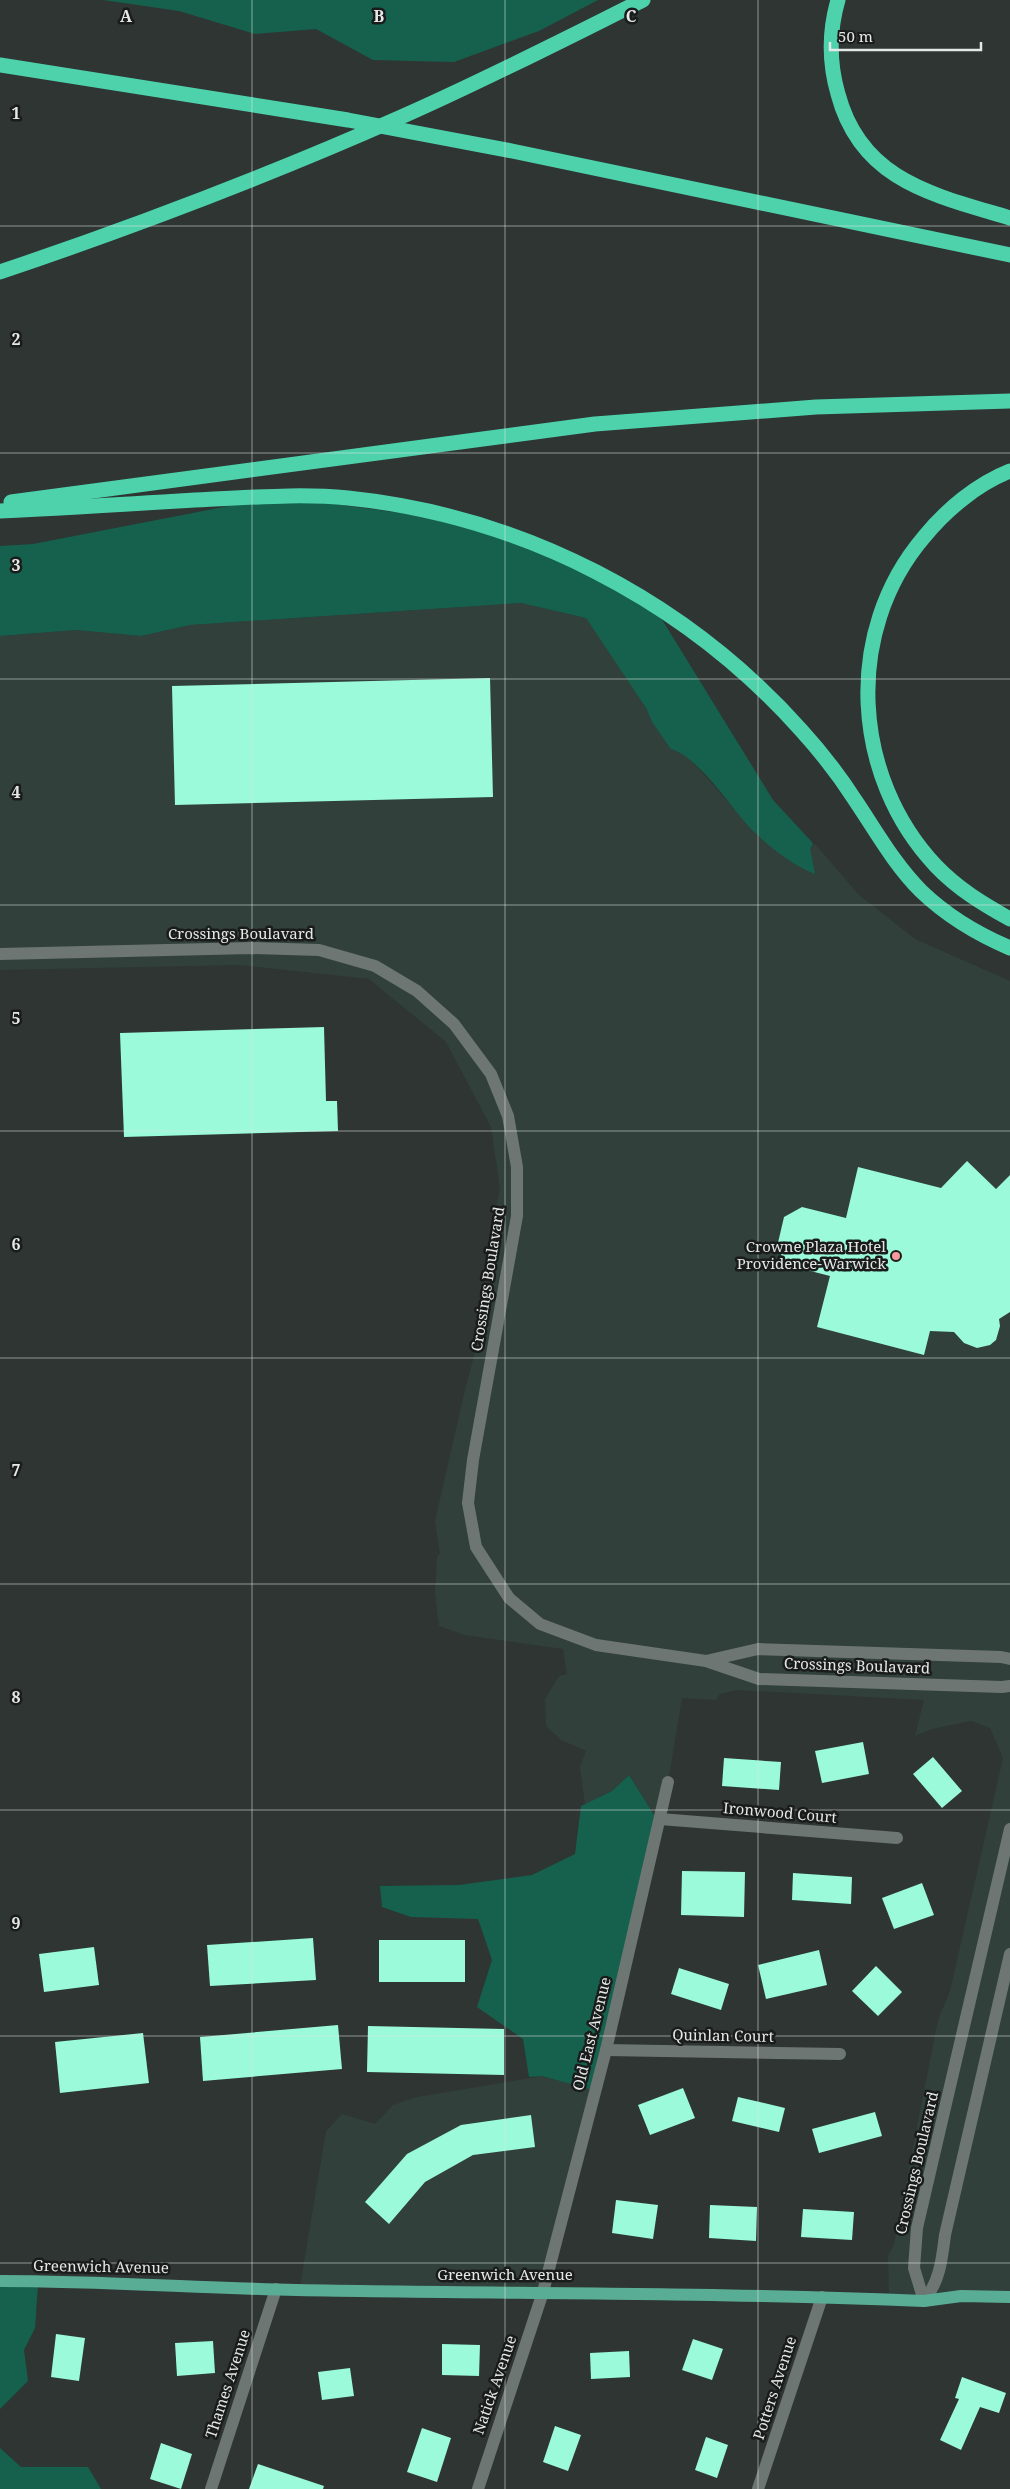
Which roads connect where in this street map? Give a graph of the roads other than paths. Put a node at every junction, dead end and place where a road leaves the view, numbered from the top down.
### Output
1 (643, 0) edge
2 (838, 0) edge
3 (0, 65) edge
4 (1010, 218) edge
5 (1010, 255) edge
6 (0, 272) edge
7 (1010, 402) edge
8 (1010, 471) edge
9 (0, 503) edge
10 (0, 511) edge
11 (1010, 919) edge
12 (1010, 948) edge
13 (0, 954) edge
14 (1010, 1659) edge
15 (706, 1661) junction
16 (1010, 1686) edge
17 (668, 1782) dead end
18 (660, 1819) junction
19 (1010, 1828) edge
20 (897, 1838) dead end
21 (1010, 1954) edge
22 (606, 2050) junction
23 (840, 2054) dead end
24 (0, 2281) edge
25 (276, 2289) junction
26 (544, 2292) junction
27 (822, 2297) junction
28 (1010, 2297) edge
29 (924, 2301) junction
30 (212, 2489) edge
31 (478, 2489) edge
32 (758, 2489) edge

1 - 6 highway
2 - 4 highway
3 - 5 highway
7 - 9 highway
8 - 11 highway
10 - 12 highway
13 - 15 street, Crossings Boulavard
14 - 15 street, Crossings Boulavard
15 - 16 street, Crossings Boulavard
17 - 18 street, Old East Avenue
18 - 20 street, Ironwood Court
18 - 22 street, Old East Avenue
19 - 29 street, Crossings Boulavard
21 - 29 street
22 - 23 street, Quinlan Court
22 - 26 street, Old East Avenue
24 - 25 main road, Greenwich Avenue
25 - 26 main road, Greenwich Avenue
25 - 30 street, Thames Avenue
26 - 27 main road, Greenwich Avenue
26 - 31 street, Natick Avenue
27 - 29 main road, Greenwich Avenue
27 - 32 street, Potters Avenue
28 - 29 main road, Greenwich Avenue

